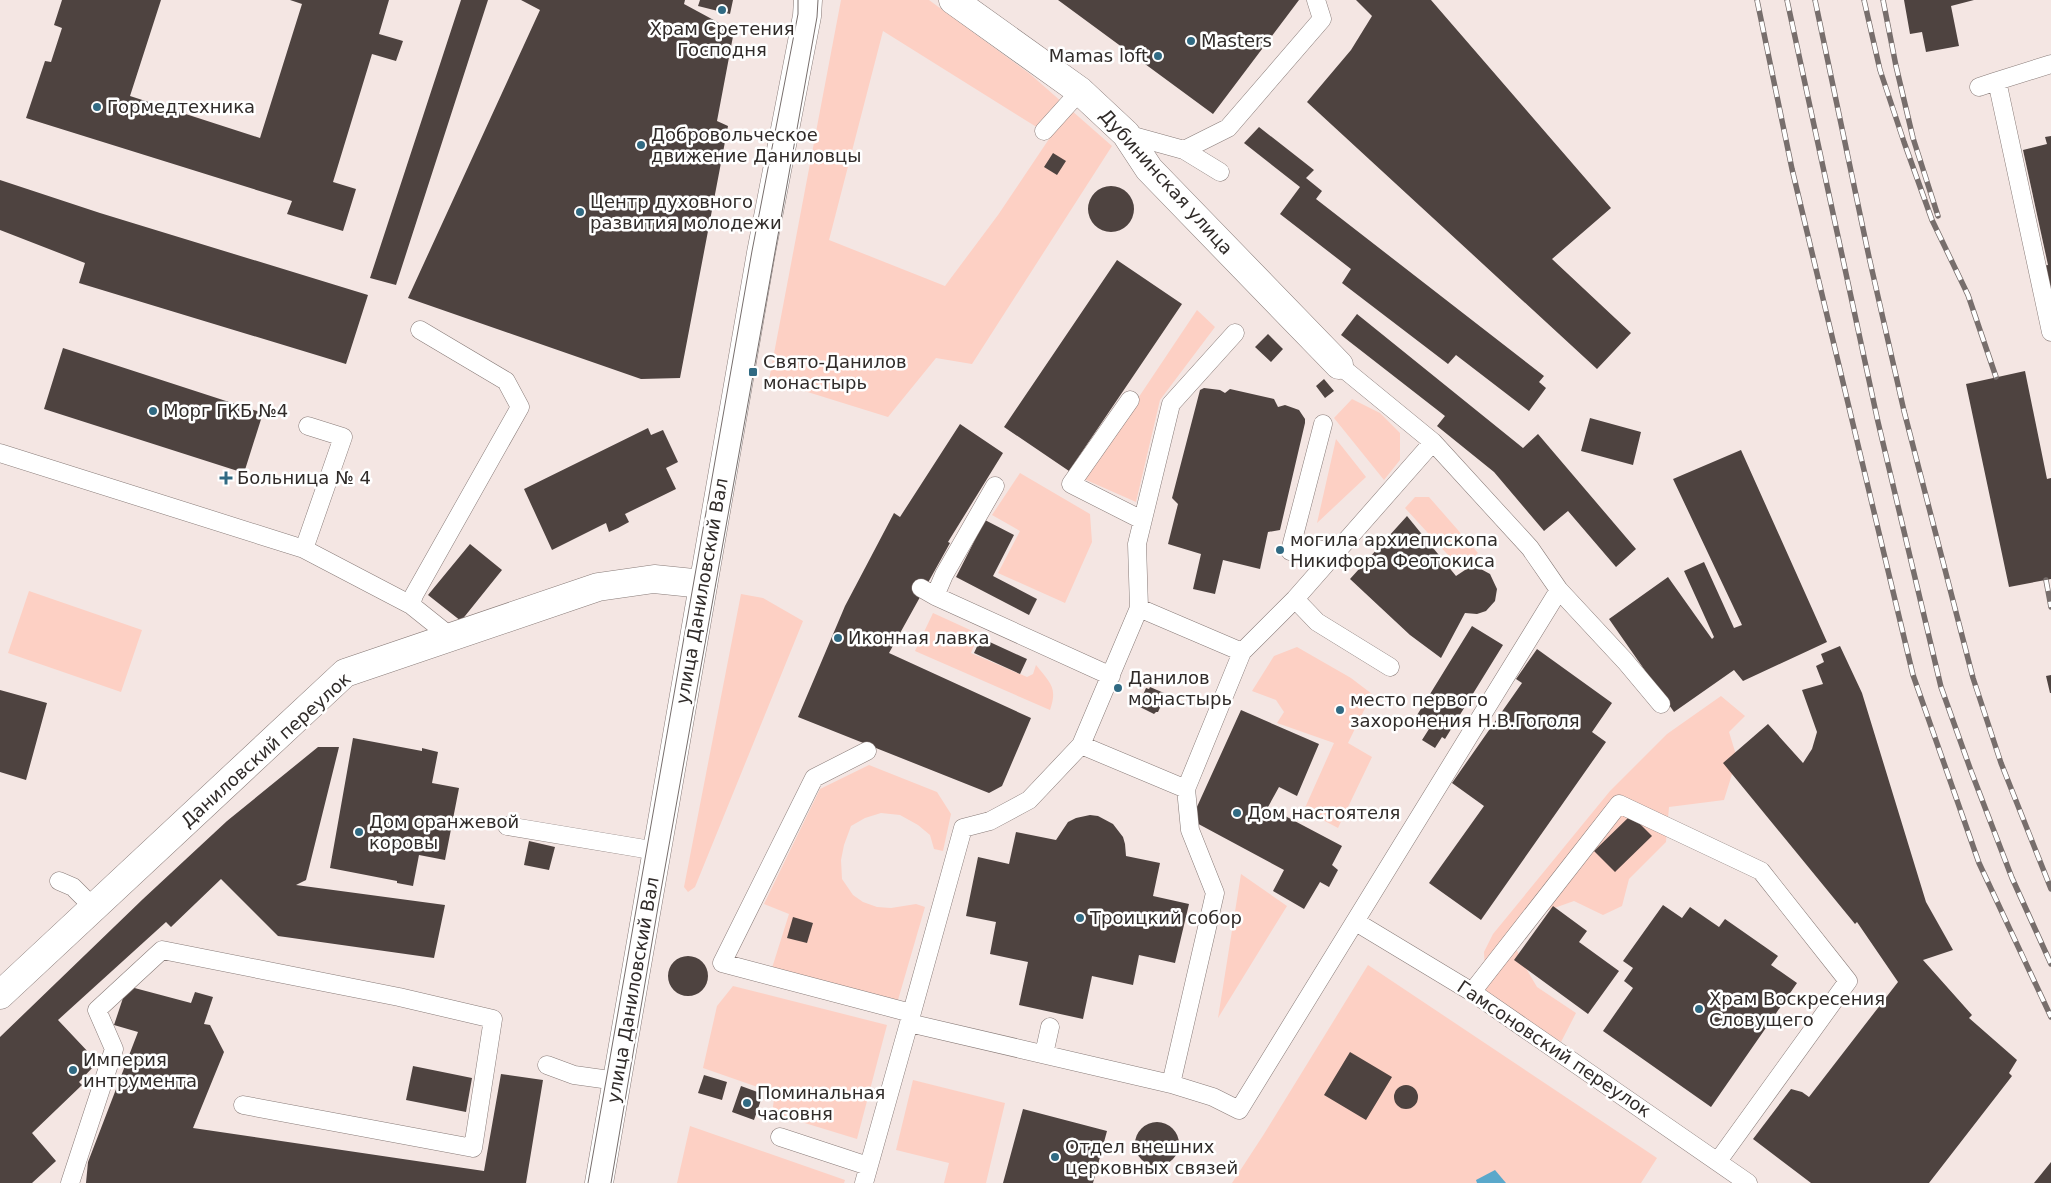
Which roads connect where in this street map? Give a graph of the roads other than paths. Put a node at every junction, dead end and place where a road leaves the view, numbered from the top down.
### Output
1 (808, 0) edge
2 (953, 0) edge
3 (1316, 0) edge
4 (2051, 64) edge
5 (1997, 81) junction
6 (1979, 86) dead end
7 (1080, 91) junction
8 (1044, 131) dead end
9 (1126, 134) junction
10 (1184, 150) junction
11 (1220, 172) dead end
12 (420, 330) dead end
13 (2051, 332) edge
14 (1235, 333) dead end
15 (1339, 365) joint
16 (1130, 400) dead end
17 (1323, 424) dead end
18 (308, 426) dead end
19 (1433, 442) junction
20 (0, 453) edge
21 (995, 486) dead end
22 (1142, 520) junction
23 (304, 549) junction
24 (1339, 549) junction
25 (703, 584) junction
26 (1559, 590) junction
27 (1295, 599) junction
28 (411, 605) junction
29 (1139, 608) junction
30 (452, 637) junction
31 (1242, 652) junction
32 (1390, 667) dead end
33 (1111, 676) junction
34 (1661, 704) dead end
35 (1082, 745) junction
36 (868, 751) dead end
37 (1186, 790) junction
38 (507, 826) dead end
39 (657, 851) junction
40 (59, 881) dead end
41 (94, 908) junction
42 (1356, 922) junction
43 (1472, 992) junction
44 (0, 996) edge
45 (910, 1018) junction
46 (1050, 1027) dead end
47 (1044, 1054) junction
48 (547, 1064) dead end
49 (617, 1081) junction
50 (1171, 1084) junction
51 (242, 1104) dead end
52 (780, 1137) dead end
53 (1718, 1162) junction
54 (866, 1175) edge
55 (70, 1183) edge
56 (599, 1183) edge
57 (1748, 1183) edge

1 - 25 street, улица Даниловский Вал
2 - 7 street, Дубининская улица
3 - 10 lane
4 - 5 lane
5 - 6 lane
5 - 13 lane
7 - 8 lane
7 - 9 street, Дубининская улица
9 - 10 lane
9 - 15 street, Дубининская улица
10 - 11 lane
12 - 28 lane
14 - 22 lane
15 - 19 lane
16 - 22 lane
17 - 24 lane
18 - 23 lane
19 - 24 lane
19 - 26 lane
20 - 23 lane
21 - 33 lane
22 - 29 lane
23 - 28 lane
24 - 27 lane
25 - 30 street, Даниловский переулок
25 - 39 street, улица Даниловский Вал
26 - 34 lane
26 - 42 lane
27 - 31 lane
27 - 32 lane
28 - 30 lane
29 - 31 lane
29 - 33 lane
30 - 41 street, Даниловский переулок
31 - 37 lane
33 - 35 lane
35 - 37 lane
35 - 45 lane
36 - 45 lane
37 - 50 lane
38 - 39 lane
39 - 49 street, улица Даниловский Вал
40 - 41 lane
41 - 44 street, Даниловский переулок
42 - 43 lane, Гамсоновский переулок
42 - 50 lane
43 - 53 lane, Гамсоновский переулок
43 - 53 lane
45 - 47 lane
45 - 54 lane
46 - 47 lane
47 - 50 lane
48 - 49 lane
49 - 56 street, улица Даниловский Вал
51 - 55 lane
52 - 54 lane
53 - 57 lane, Гамсоновский переулок

